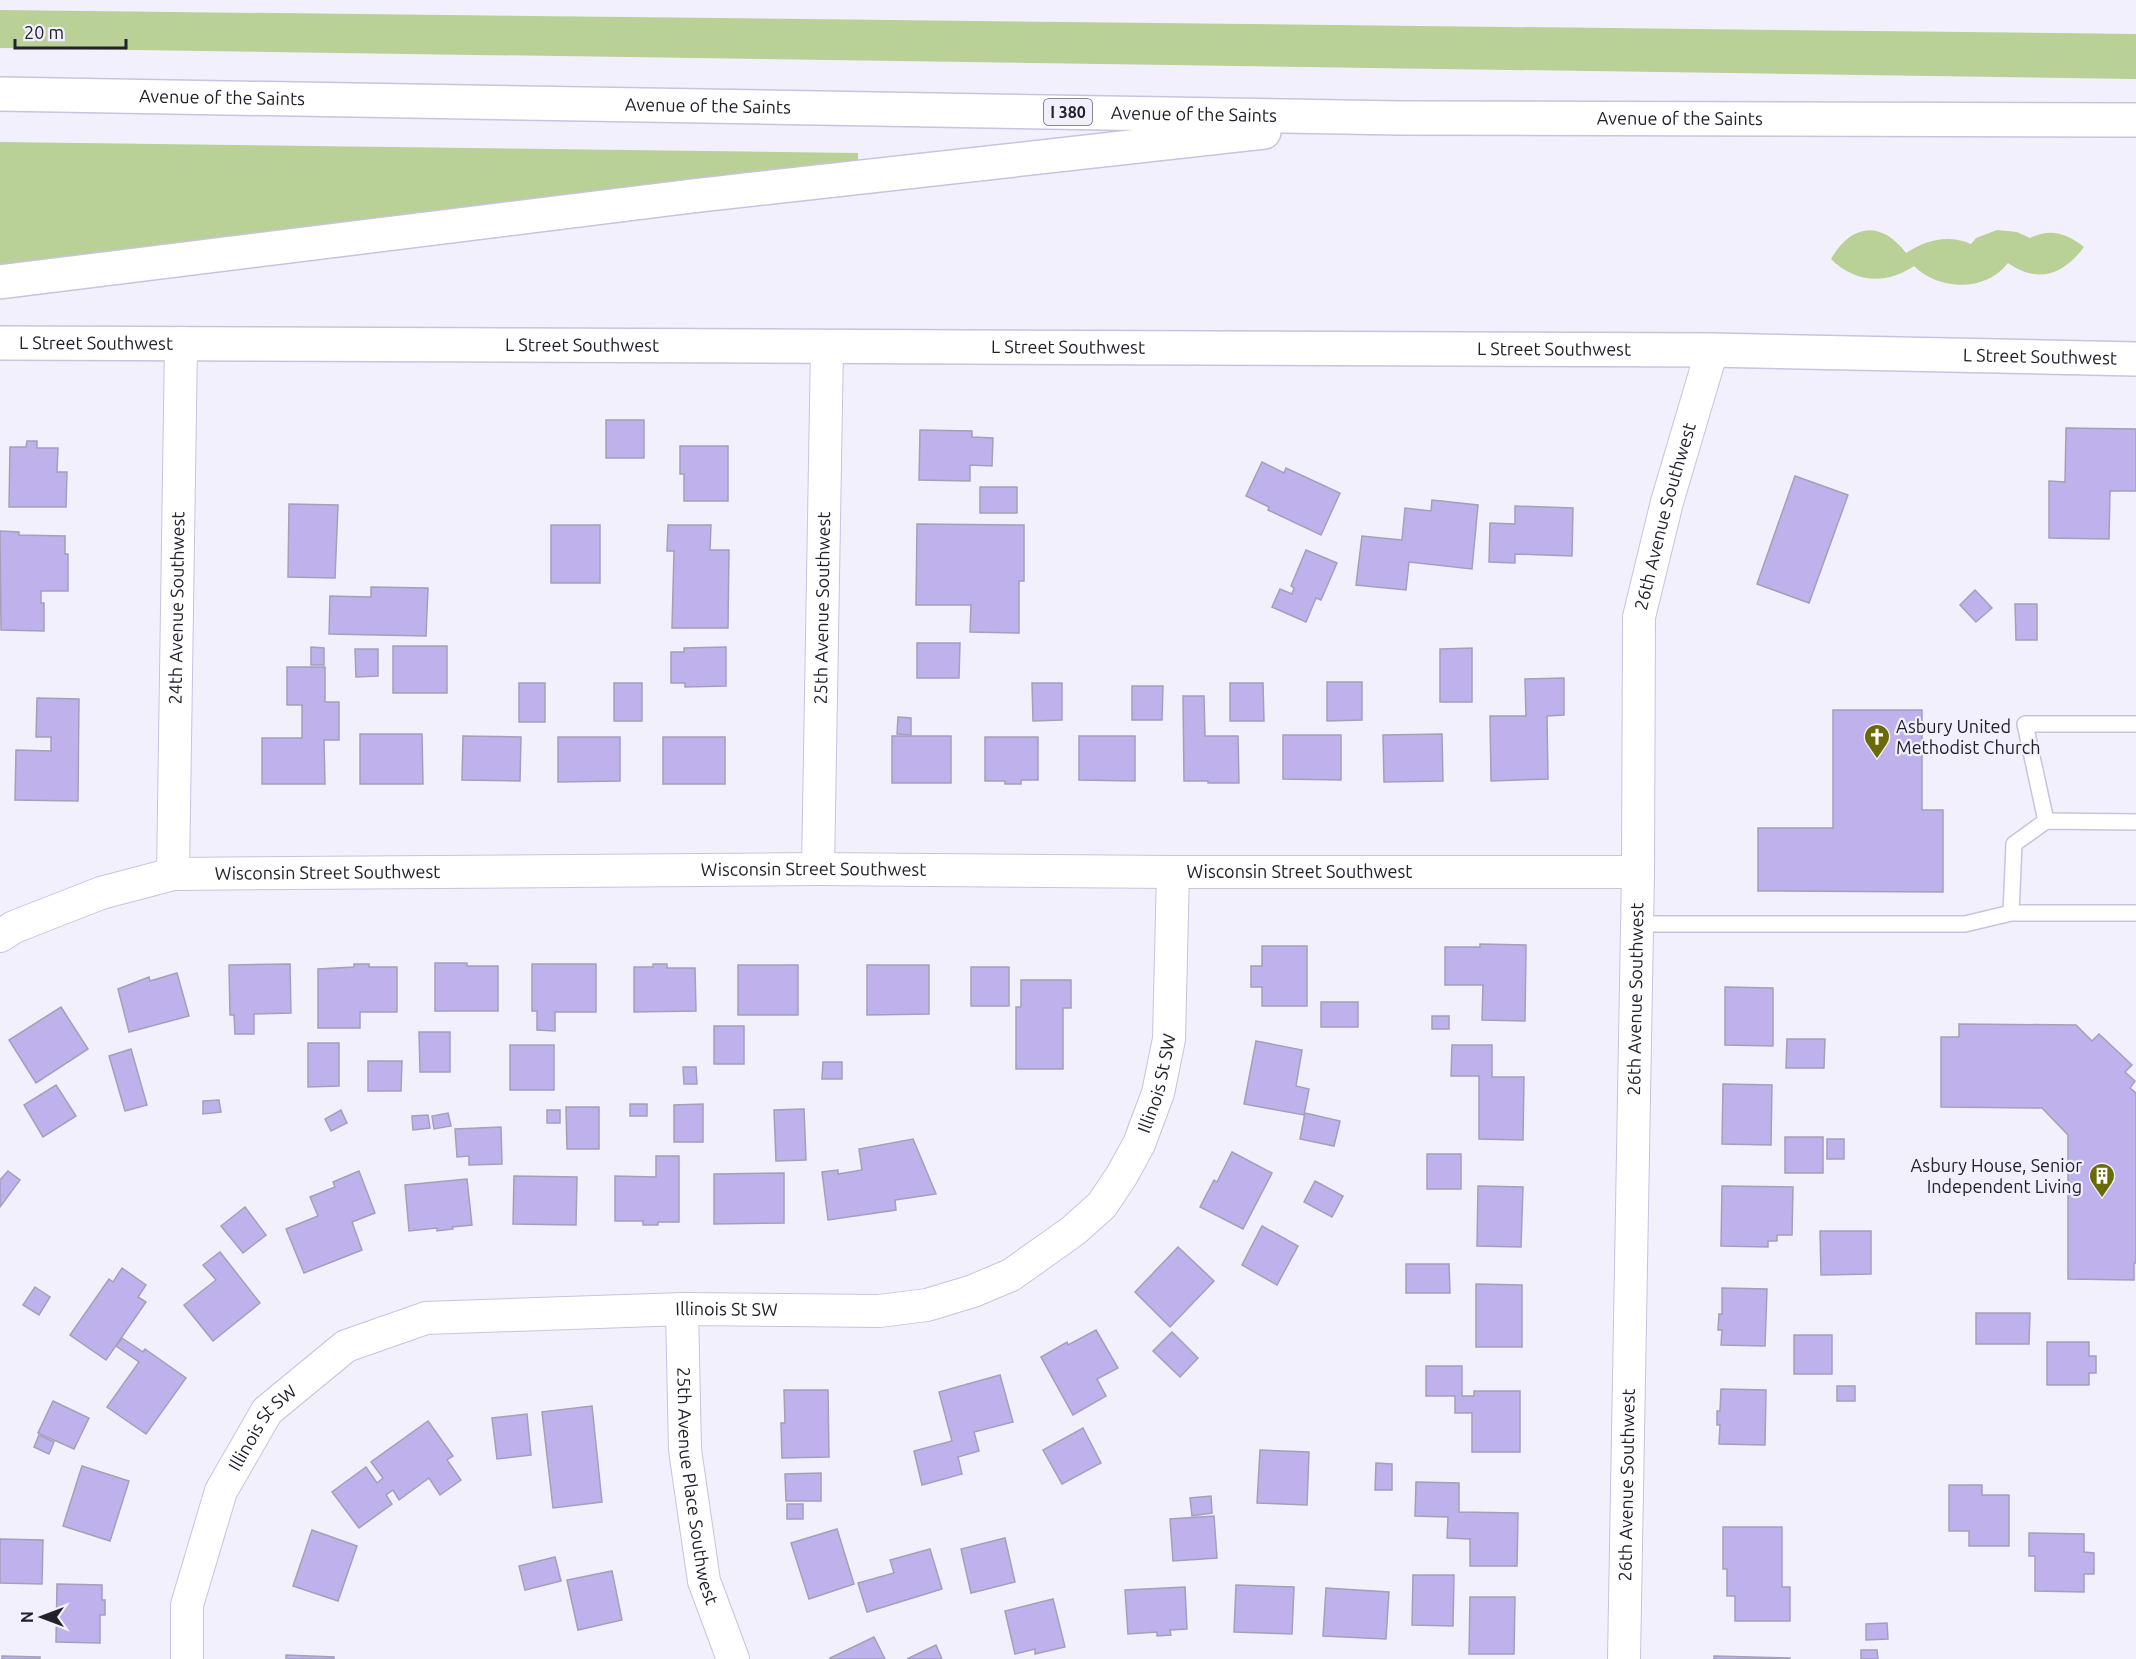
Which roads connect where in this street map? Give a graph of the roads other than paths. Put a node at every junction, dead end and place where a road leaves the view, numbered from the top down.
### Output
1 (0, 94) edge
2 (1399, 117) junction
3 (2136, 120) edge
4 (0, 282) edge
5 (0, 343) edge
6 (181, 343) junction
7 (826, 346) junction
8 (1712, 350) junction
9 (2136, 359) edge
10 (2136, 723) edge
11 (2046, 821) junction
12 (2136, 822) edge
13 (818, 869) junction
14 (1173, 872) junction
15 (1638, 872) junction
16 (173, 874) junction
17 (2011, 913) junction
18 (2136, 913) edge
19 (1637, 924) junction
20 (0, 936) edge
21 (682, 1309) junction
22 (187, 1659) edge
23 (733, 1659) edge
24 (1624, 1659) edge

1 - 2 main road, Avenue of the Saints / I 380
2 - 3 main road, Avenue of the Saints / I 380
2 - 4 main road
5 - 6 main road, L Street Southwest
6 - 7 main road, L Street Southwest
6 - 16 street, 24th Avenue Southwest
7 - 8 main road, L Street Southwest
7 - 13 street, 25th Avenue Southwest
8 - 9 main road, L Street Southwest
8 - 15 street, 26th Avenue Southwest
10 - 11 lane
11 - 12 lane
11 - 17 lane
13 - 14 street, Wisconsin Street Southwest
13 - 16 street, Wisconsin Street Southwest
14 - 15 street, Wisconsin Street Southwest
14 - 21 street, Illinois St SW
15 - 19 street, 26th Avenue Southwest
16 - 20 street, Wisconsin Street Southwest
17 - 18 lane
17 - 19 lane
19 - 24 street, 26th Avenue Southwest
21 - 22 street, Illinois St SW
21 - 23 street, 25th Avenue Place Southwest

